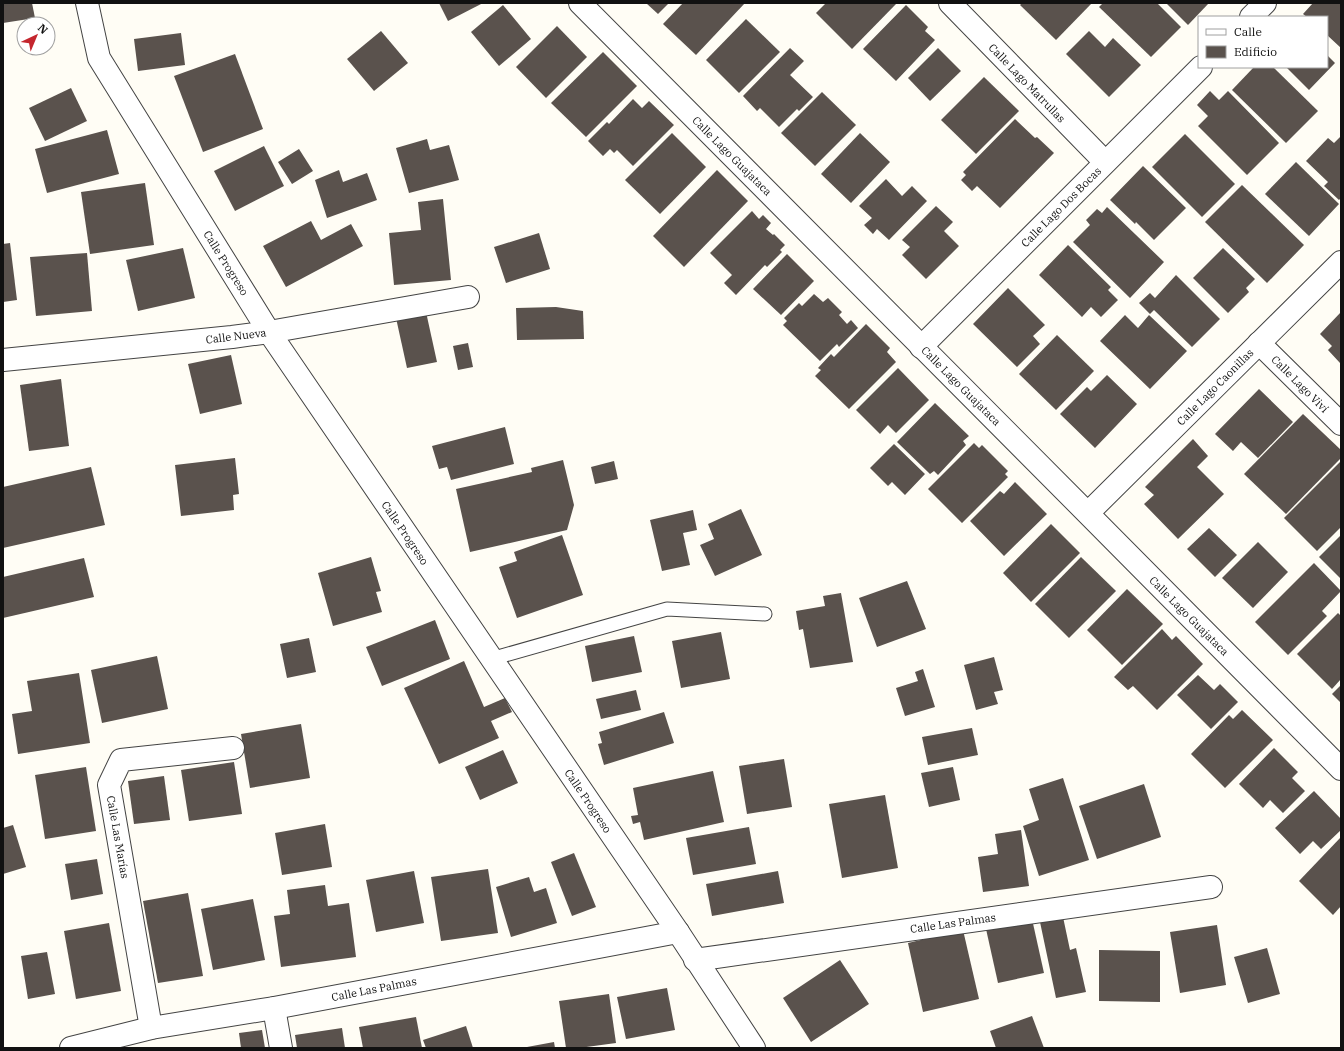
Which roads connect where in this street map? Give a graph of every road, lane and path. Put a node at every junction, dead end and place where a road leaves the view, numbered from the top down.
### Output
1 (87, 3) edge
2 (580, 3) edge
3 (950, 3) edge
4 (1266, 3) edge
5 (1252, 16) edge
6 (1200, 68) edge
7 (1105, 162) junction
8 (1341, 262) edge
9 (468, 297) dead end
10 (269, 332) junction
11 (1260, 343) junction
12 (921, 346) junction
13 (3, 360) edge
14 (1341, 424) edge
15 (1088, 513) junction
16 (766, 614) dead end
17 (491, 659) junction
18 (233, 748) dead end
19 (1341, 769) edge
20 (1211, 887) dead end
21 (678, 932) junction
22 (695, 960) junction
23 (274, 1008) junction
24 (151, 1028) junction
25 (71, 1048) edge
26 (281, 1048) edge
27 (754, 1048) edge

1 - 10 street, Calle Progreso
2 - 12 street, Calle Lago Guajataca
3 - 7 street, Calle Lago Matrullas
4 - 5 street
6 - 7 street, Calle Lago Dos Bocas
7 - 12 street, Calle Lago Dos Bocas
8 - 11 street, Calle Lago Caonillas
9 - 10 street, Calle Nueva
10 - 13 street, Calle Nueva
10 - 17 street, Calle Progreso
11 - 14 street, Calle Lago Viví
11 - 15 street, Calle Lago Caonillas
12 - 15 street, Calle Lago Guajataca
15 - 19 street, Calle Lago Guajataca
16 - 17 lane
17 - 21 street, Calle Progreso
18 - 24 street, Calle Las Marías
20 - 22 street, Calle Las Palmas
21 - 22 street, Calle Progreso
21 - 23 street, Calle Las Palmas
22 - 27 street, Calle Progreso
23 - 24 street, Calle Las Palmas
23 - 26 street
24 - 25 street, Calle Las Palmas

